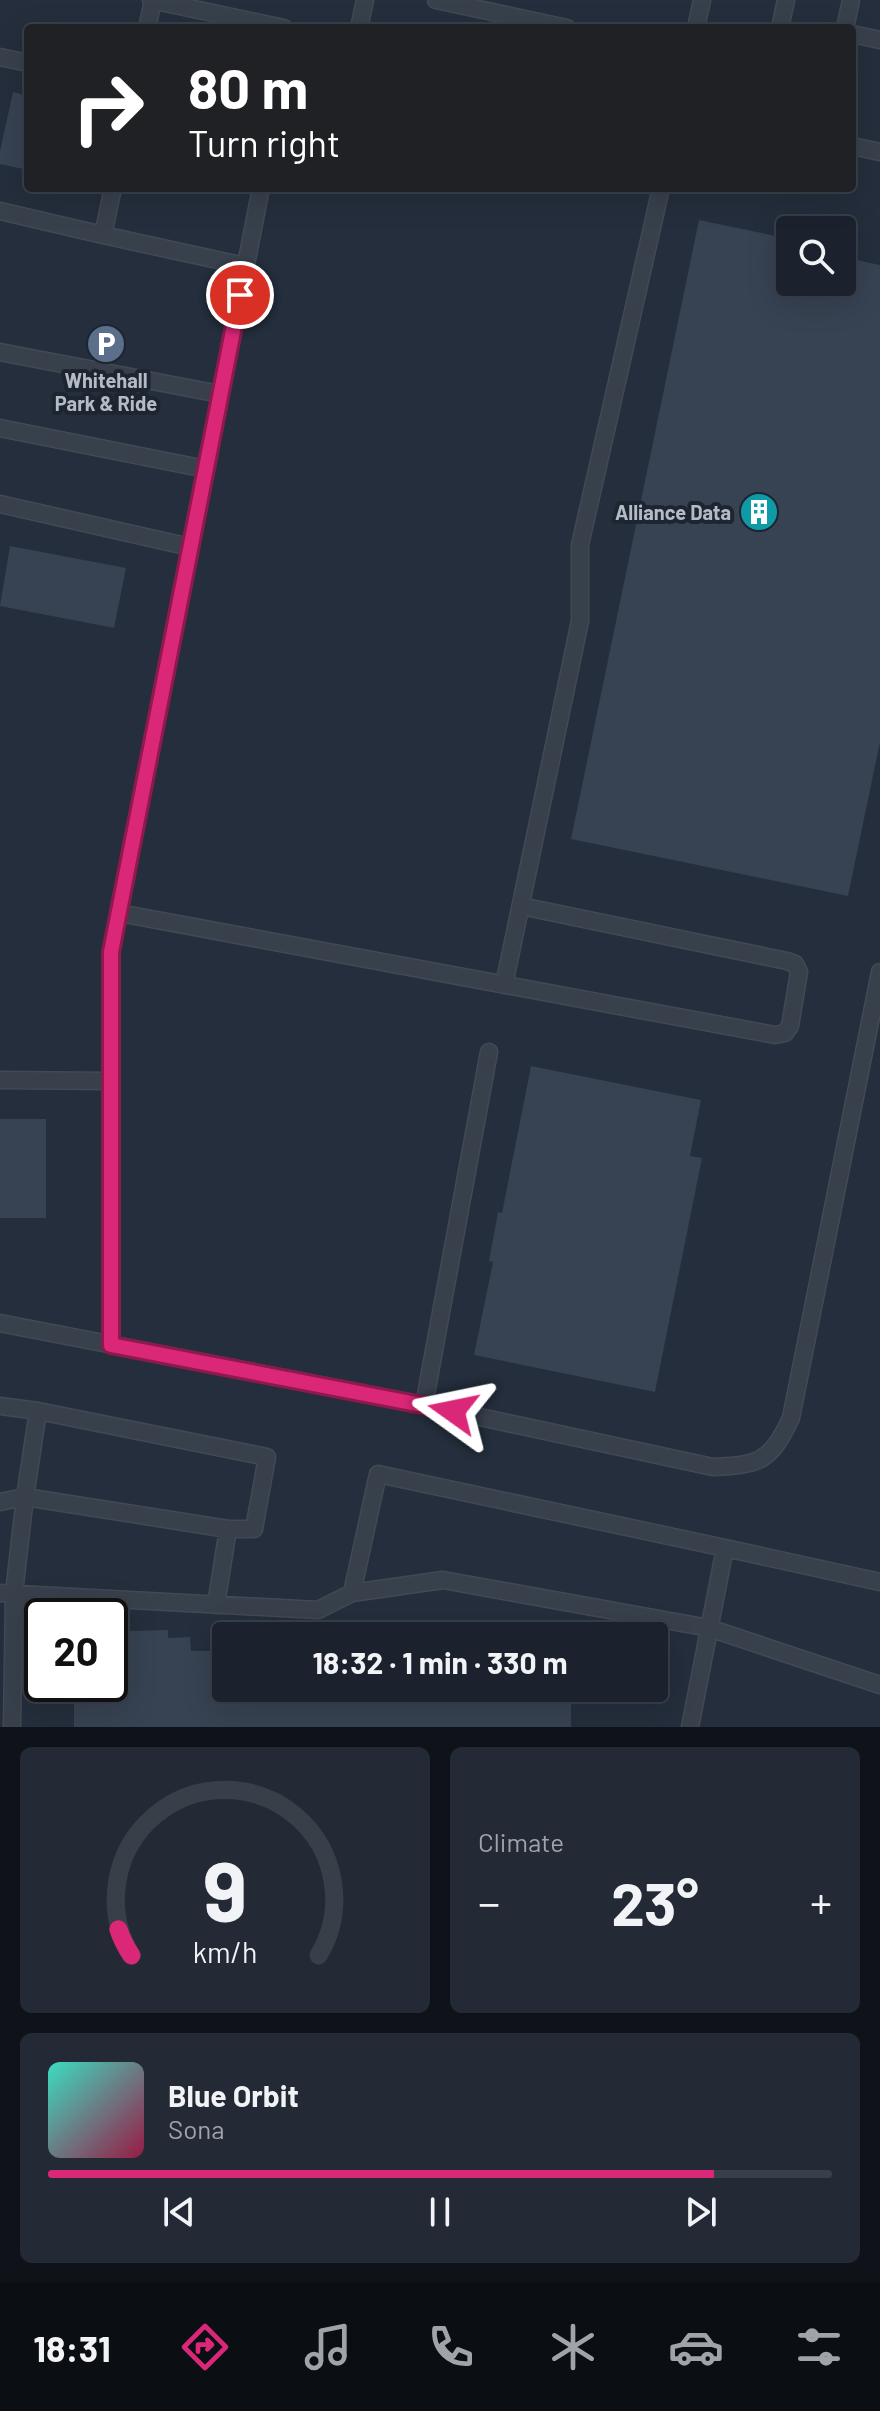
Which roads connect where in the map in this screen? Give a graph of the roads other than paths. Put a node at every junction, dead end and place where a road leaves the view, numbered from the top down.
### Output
1 (152, 0) edge
2 (365, 0) edge
3 (436, 0) edge
4 (702, 0) edge
5 (786, 0) edge
6 (851, 0) edge
7 (148, 24) edge
8 (265, 24) edge
9 (360, 24) edge
10 (548, 24) edge
11 (697, 24) edge
12 (781, 24) edge
13 (846, 24) edge
14 (856, 35) edge
15 (880, 40) edge
16 (0, 57) edge
17 (24, 62) edge
18 (856, 147) edge
19 (880, 152) edge
20 (112, 192) edge
21 (260, 192) edge
22 (660, 192) edge
23 (0, 211) edge
24 (103, 235) junction
25 (245, 266) junction
26 (0, 352) edge
27 (220, 394) junction
28 (0, 428) edge
29 (206, 469) junction
30 (0, 504) edge
31 (190, 547) junction
32 (521, 906) junction
33 (119, 913) junction
34 (880, 972) edge
35 (504, 985) junction
36 (489, 1052) dead end
37 (0, 1080) edge
38 (111, 1081) junction
39 (0, 1323) edge
40 (111, 1345) junction
41 (424, 1405) junction
42 (0, 1406) edge
43 (38, 1411) junction
44 (25, 1497) junction
45 (0, 1502) edge
46 (228, 1529) junction
47 (725, 1548) junction
48 (880, 1582) edge
49 (7, 1593) edge
50 (352, 1593) junction
51 (216, 1605) junction
52 (709, 1628) junction
53 (880, 1685) edge
54 (12, 1727) edge
55 (690, 1727) edge

1 - 7 lane
1 - 8 lane
2 - 9 lane
3 - 10 lane
4 - 11 lane
5 - 12 lane
6 - 13 lane
14 - 15 lane
16 - 17 lane
18 - 19 lane
20 - 24 lane
21 - 25 lane
22 - 32 lane
23 - 24 lane
24 - 25 lane
25 - 27 lane
26 - 27 lane
27 - 29 lane
28 - 29 lane
29 - 31 lane
30 - 31 lane
31 - 33 lane
32 - 35 lane
32 - 35 lane
33 - 35 lane
33 - 38 lane
34 - 41 lane
36 - 41 lane
37 - 38 lane
38 - 40 lane
39 - 40 lane
40 - 41 lane
42 - 43 lane
43 - 44 lane
43 - 46 lane
44 - 45 lane
44 - 46 lane
44 - 49 lane
46 - 51 lane
47 - 48 lane
47 - 50 lane
47 - 52 lane
49 - 51 lane
49 - 54 lane
50 - 51 lane
50 - 52 lane
52 - 53 lane
52 - 55 lane

